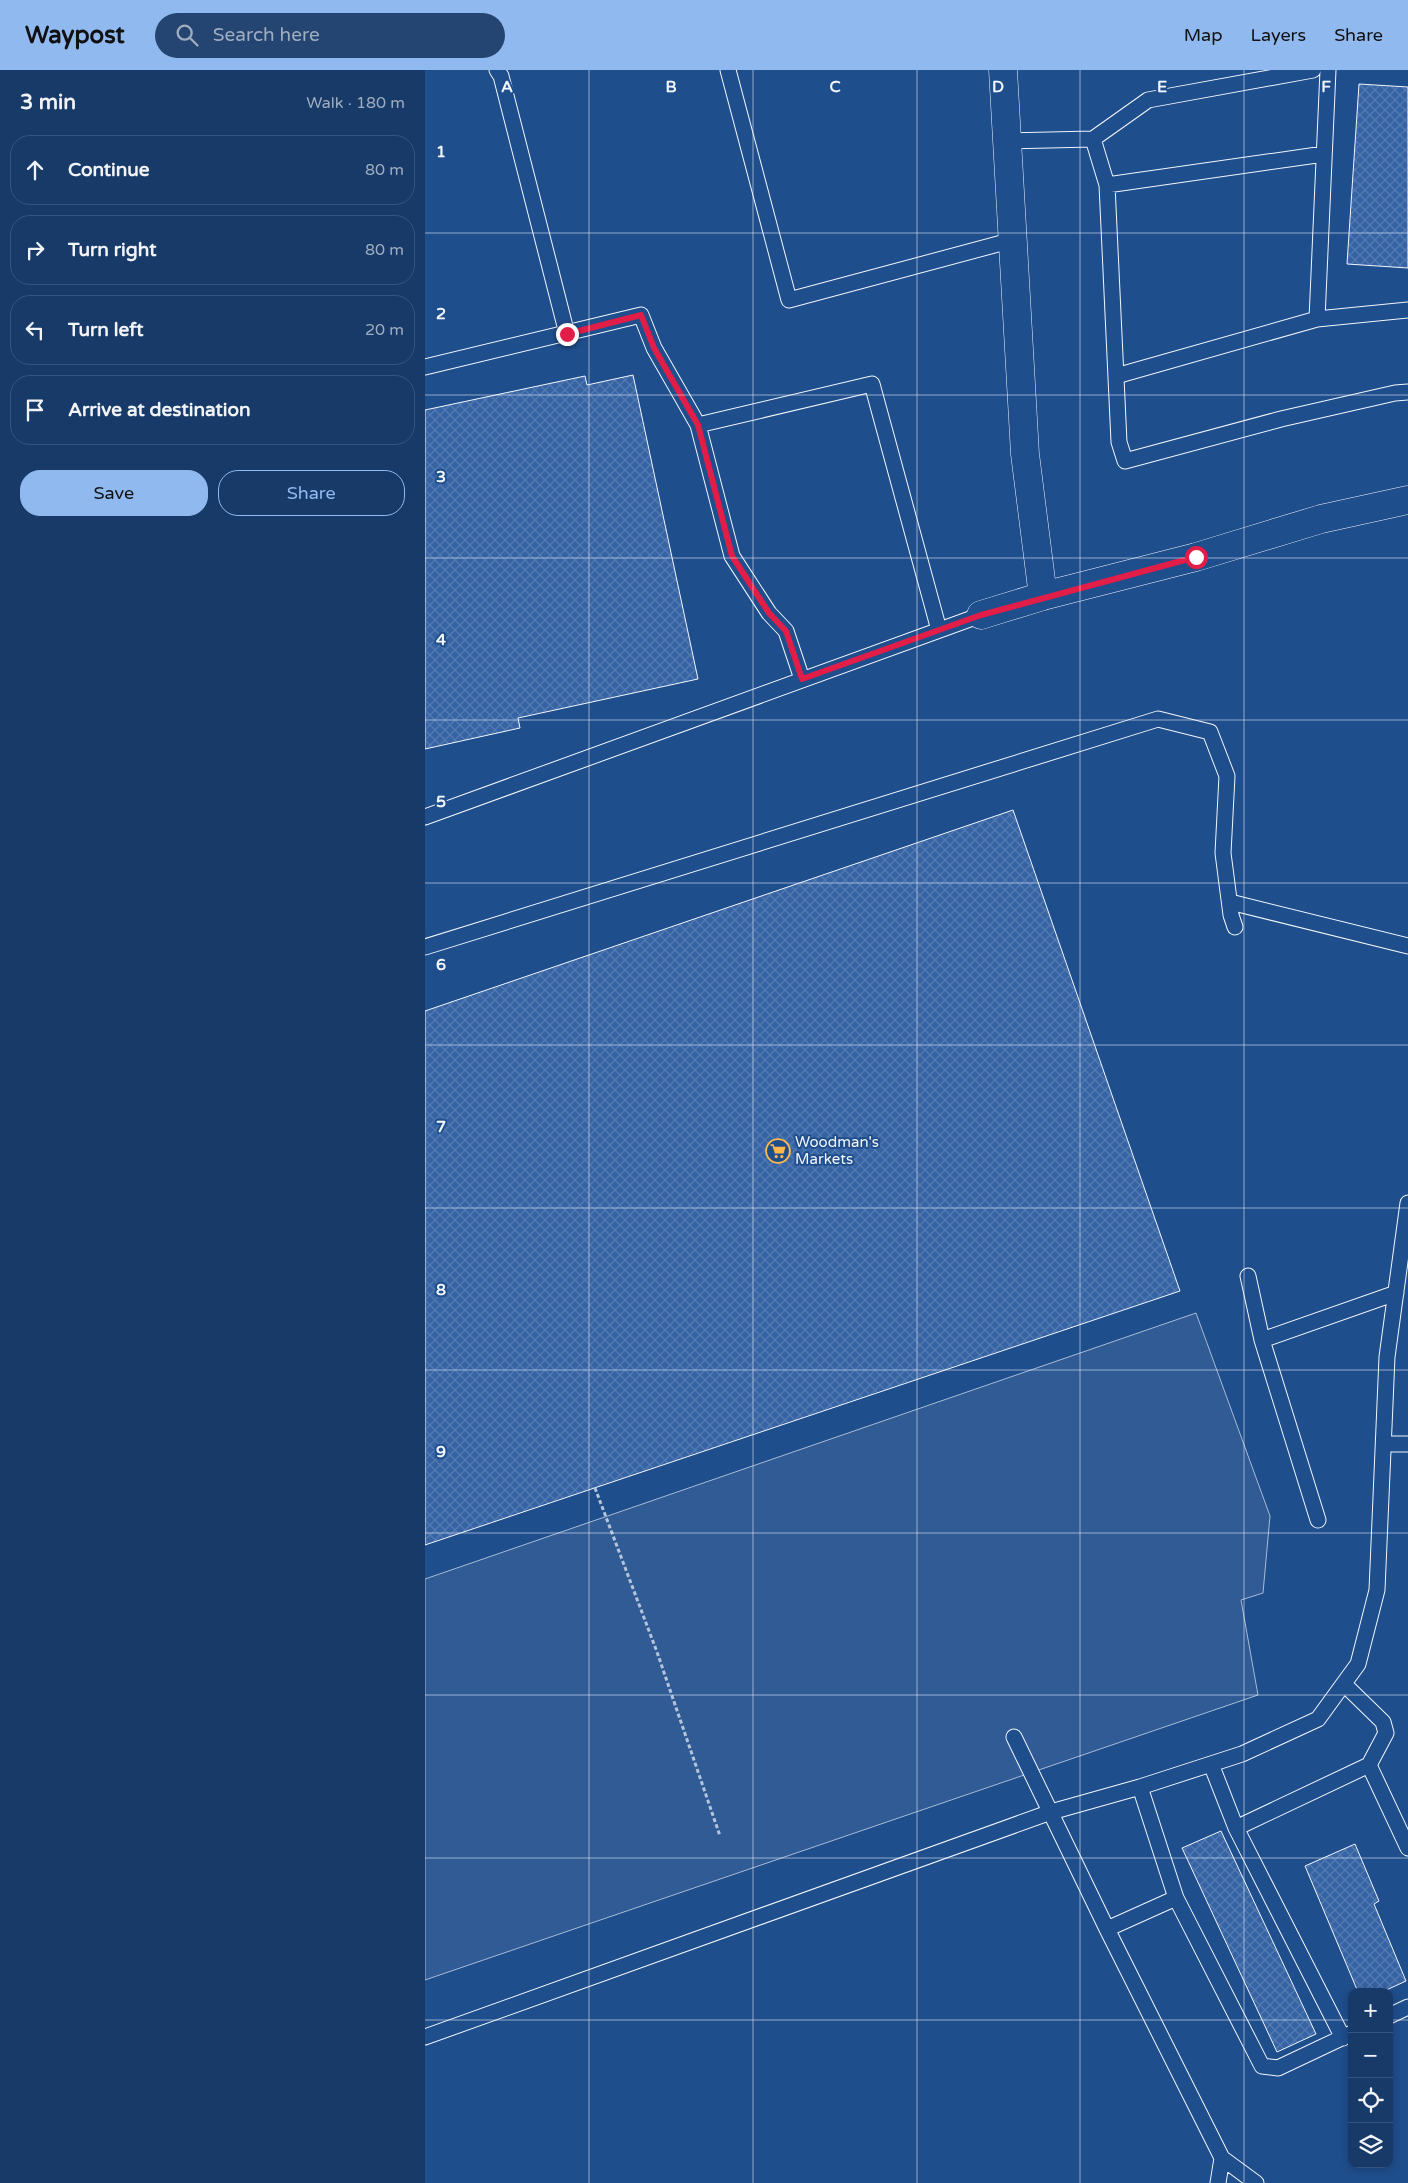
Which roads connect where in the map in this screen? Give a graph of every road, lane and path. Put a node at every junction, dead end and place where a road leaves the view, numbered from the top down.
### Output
1 (497, 70) edge
2 (728, 70) edge
3 (1003, 70) edge
4 (1313, 70) edge
5 (1328, 70) edge
6 (1093, 139) junction
7 (1007, 141) junction
8 (1324, 154) junction
9 (1107, 185) junction
10 (1013, 240) junction
11 (1408, 310) edge
12 (1317, 318) junction
13 (567, 334) junction
14 (425, 368) edge
15 (1115, 376) junction
16 (1408, 392) edge
17 (698, 425) junction
18 (1408, 500) edge
19 (1043, 596) junction
20 (981, 615) joint
21 (939, 630) junction
22 (802, 679) junction
23 (425, 816) edge
24 (1229, 902) junction
25 (1235, 927) dead end
26 (1408, 946) edge
27 (425, 947) edge
28 (1408, 1203) edge
29 (1248, 1276) dead end
30 (1396, 1293) junction
31 (1262, 1340) junction
32 (1384, 1444) junction
33 (1408, 1444) edge
34 (595, 1488) dead end
35 (1318, 1520) dead end
36 (1343, 1684) junction
37 (1014, 1737) dead end
38 (1211, 1764) junction
39 (1369, 1765) junction
40 (1140, 1787) junction
41 (1051, 1812) junction
42 (1236, 1828) junction
43 (720, 1836) dead end
44 (1408, 1848) edge
45 (1176, 1898) junction
46 (1107, 1929) junction
47 (1408, 2007) edge
48 (1393, 2014) edge
49 (1347, 2036) edge
50 (425, 2038) edge
51 (1222, 2158) junction
52 (1218, 2183) edge
53 (1256, 2183) edge

1 - 13 lane
2 - 10 lane
3 - 7 street
4 - 6 lane
5 - 8 lane
6 - 7 lane
6 - 9 lane
7 - 10 street
8 - 9 lane
8 - 12 lane
9 - 15 lane
10 - 19 street
11 - 12 lane
12 - 15 lane
13 - 14 lane
13 - 17 lane
15 - 16 lane
17 - 21 lane
17 - 22 lane
18 - 19 street
19 - 20 street
20 - 21 lane
21 - 22 lane
22 - 23 lane
24 - 25 lane
24 - 26 lane
24 - 27 lane
28 - 30 lane
29 - 31 lane
30 - 31 lane
30 - 32 lane
31 - 35 lane
32 - 33 lane
32 - 36 lane
34 - 43 path
36 - 38 lane
36 - 39 lane
37 - 41 lane
38 - 40 lane
38 - 42 lane
39 - 42 lane
39 - 44 lane
40 - 41 lane
40 - 45 lane
41 - 46 lane
41 - 50 lane
42 - 49 lane
45 - 46 lane
45 - 49 lane
46 - 51 lane
47 - 48 lane
51 - 52 lane
51 - 53 lane

